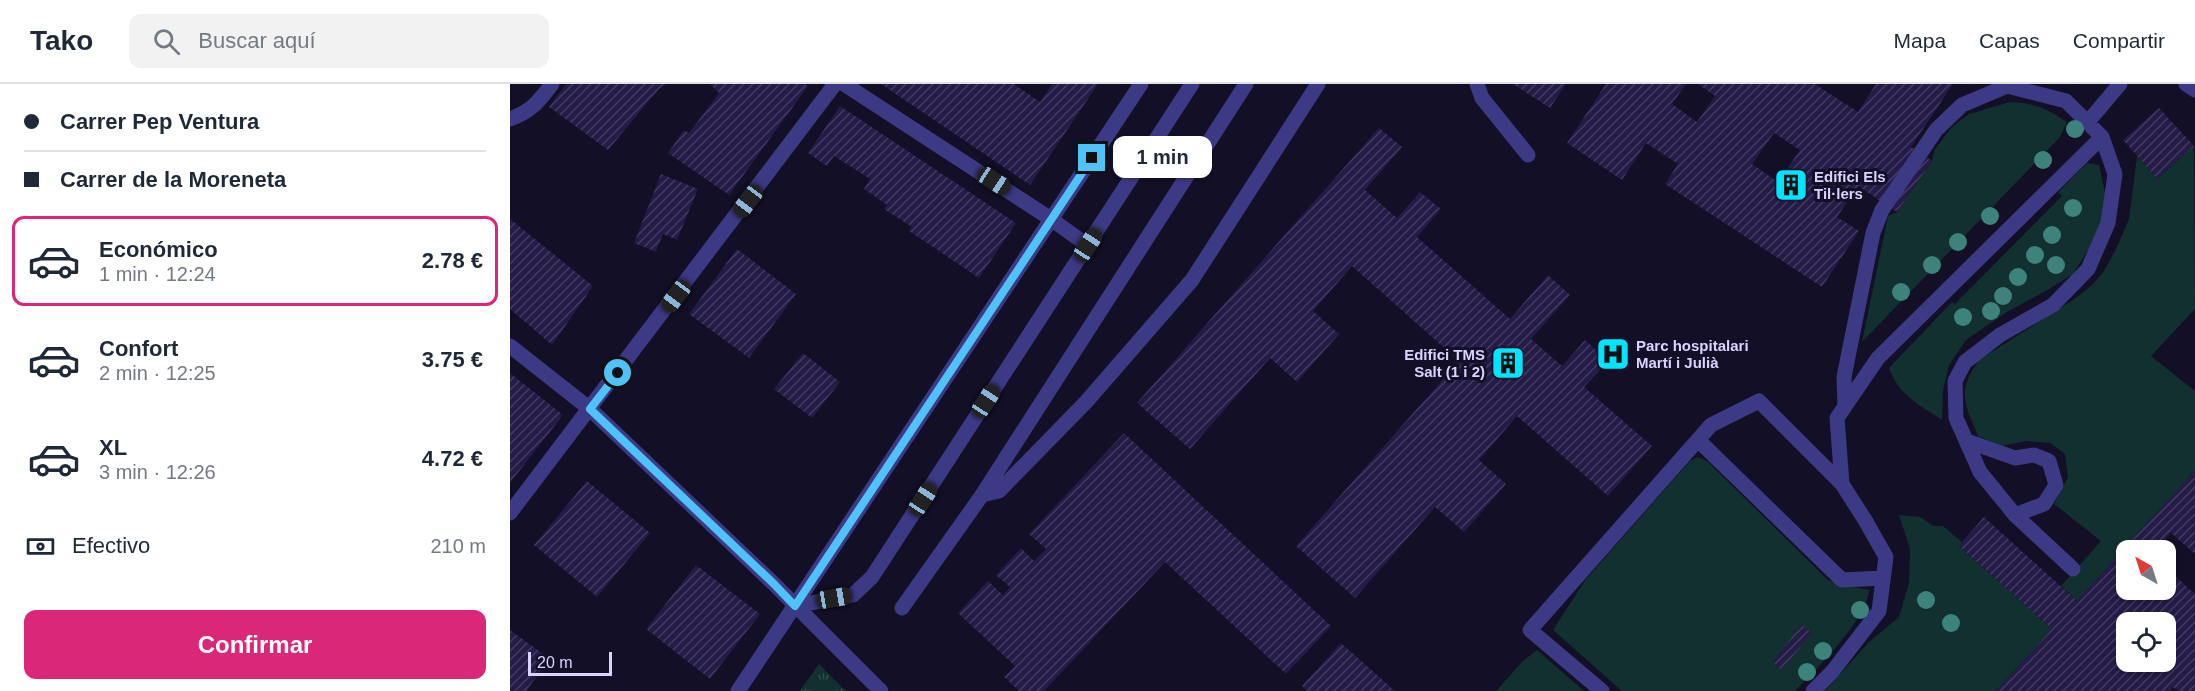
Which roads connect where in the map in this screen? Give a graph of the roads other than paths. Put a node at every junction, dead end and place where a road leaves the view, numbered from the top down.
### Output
1 (552, 84) edge
2 (836, 84) edge
3 (844, 84) edge
4 (1141, 84) edge
5 (1192, 84) edge
6 (1246, 84) edge
7 (1318, 84) edge
8 (1477, 84) edge
9 (2120, 84) edge
10 (2186, 84) edge
11 (2017, 86) edge
12 (2195, 90) edge
13 (510, 119) edge
14 (2087, 123) junction
15 (2102, 137) junction
16 (1528, 155) dead end
17 (1051, 219) junction
18 (1088, 245) junction
19 (510, 346) edge
20 (1845, 406) junction
21 (590, 409) junction
22 (1698, 440) junction
23 (1966, 441) junction
24 (1842, 484) junction
25 (982, 495) junction
26 (510, 513) edge
27 (2015, 515) junction
28 (2073, 569) dead end
29 (1883, 578) junction
30 (795, 606) junction
31 (902, 608) dead end
32 (738, 691) edge
33 (881, 691) edge
34 (1602, 691) edge
35 (1813, 691) edge

1 - 13 street
2 - 21 street
3 - 17 street
4 - 17 street
5 - 18 street
6 - 25 street
7 - 25 street
8 - 16 street
9 - 14 street
10 - 12 street
11 - 14 street
11 - 20 street
14 - 15 street
15 - 20 street
15 - 23 street
17 - 18 street
17 - 30 street
18 - 30 street
19 - 21 street
20 - 24 street
21 - 26 street
21 - 30 street
22 - 24 street
22 - 29 street
22 - 34 street
23 - 27 street
23 - 27 street
24 - 29 street
25 - 31 street
27 - 28 street
29 - 35 street
30 - 32 street
30 - 33 street

